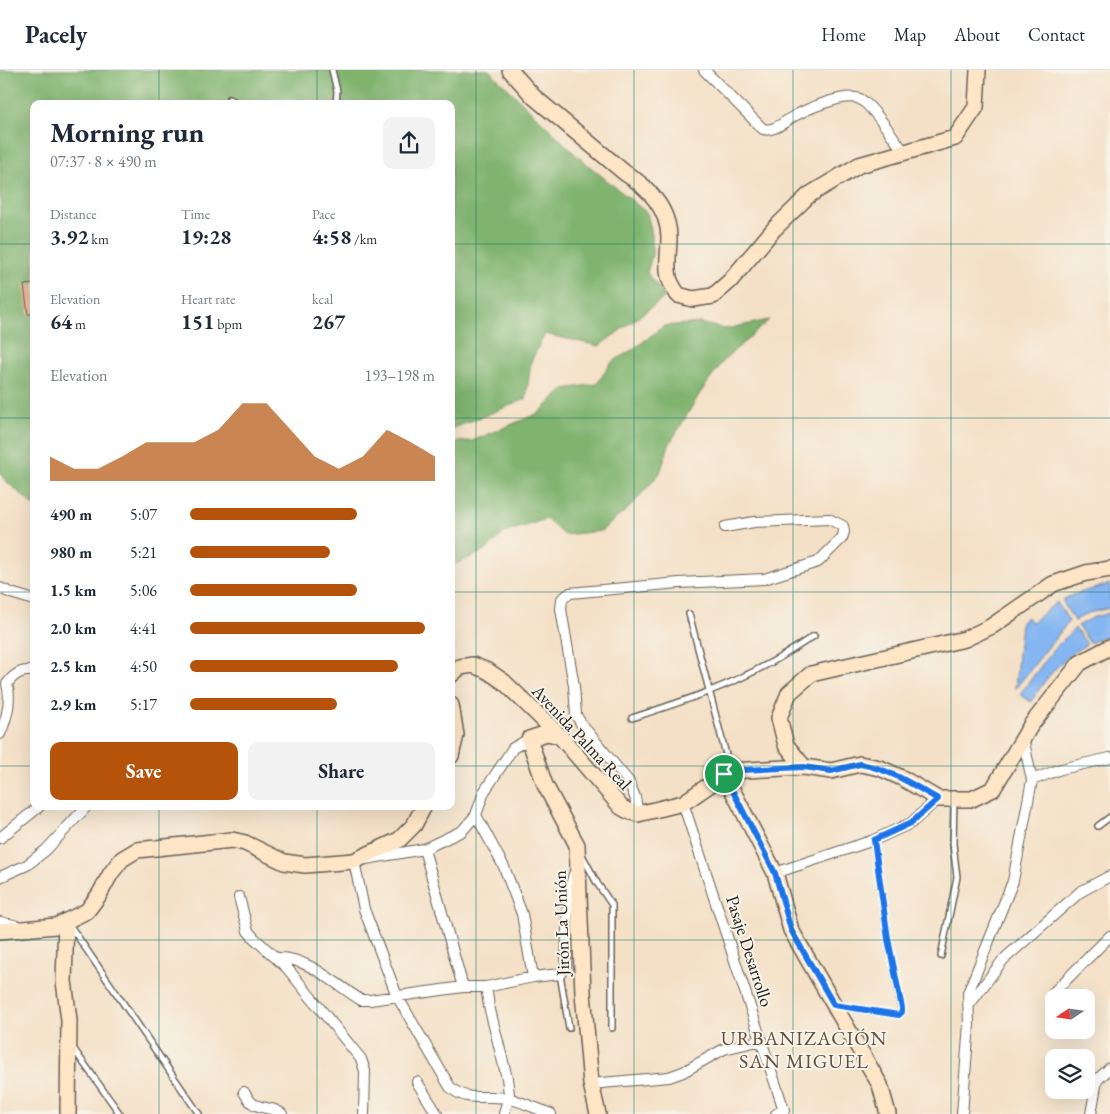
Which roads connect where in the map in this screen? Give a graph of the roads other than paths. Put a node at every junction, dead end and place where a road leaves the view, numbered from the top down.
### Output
1 (332, 70) edge
2 (510, 70) edge
3 (704, 70) edge
4 (978, 70) edge
5 (336, 100) edge
6 (904, 152) junction
7 (725, 527) dead end
8 (1110, 569) edge
9 (0, 588) edge
10 (30, 599) edge
11 (689, 614) dead end
12 (814, 636) dead end
13 (1110, 648) edge
14 (30, 671) edge
15 (455, 671) edge
16 (3, 681) edge
17 (709, 691) junction
18 (632, 718) dead end
19 (0, 734) edge
20 (560, 736) junction
21 (1023, 738) junction
22 (528, 739) junction
23 (1110, 758) edge
24 (804, 767) junction
25 (727, 772) junction
26 (1032, 780) junction
27 (946, 799) junction
28 (684, 803) junction
29 (35, 810) edge
30 (83, 810) edge
31 (422, 810) edge
32 (476, 814) junction
33 (638, 814) junction
34 (1110, 816) edge
35 (1098, 826) dead end
36 (0, 838) edge
37 (874, 840) junction
38 (577, 845) junction
39 (424, 849) junction
40 (354, 861) junction
41 (577, 863) junction
42 (775, 873) junction
43 (1110, 876) edge
44 (0, 878) edge
45 (239, 897) dead end
46 (66, 920) junction
47 (0, 922) edge
48 (28, 928) junction
49 (0, 930) edge
50 (1110, 936) edge
51 (941, 956) dead end
52 (278, 958) junction
53 (560, 974) junction
54 (532, 977) junction
55 (463, 986) junction
56 (486, 987) junction
57 (1057, 989) edge
58 (397, 996) junction
59 (834, 1005) junction
60 (969, 1005) junction
61 (569, 1028) dead end
62 (612, 1028) dead end
63 (762, 1040) junction
64 (70, 1043) junction
65 (1110, 1068) edge
66 (417, 1082) dead end
67 (591, 1084) junction
68 (244, 1092) dead end
69 (508, 1098) junction
70 (782, 1113) edge
71 (68, 1114) edge
72 (120, 1114) edge
73 (199, 1114) edge
74 (282, 1114) edge
75 (364, 1114) edge
76 (436, 1114) edge
77 (504, 1114) edge
78 (550, 1114) edge
79 (596, 1114) edge
80 (888, 1114) edge
81 (962, 1114) edge
82 (1090, 1114) edge

1 - 5 lane
2 - 6 main road
3 - 6 street
4 - 6 main road
7 - 33 street
8 - 24 main road
9 - 10 street
11 - 17 lane
12 - 17 lane
13 - 21 main road
14 - 16 street
15 - 20 main road, Avenida Palma Real
16 - 19 street
17 - 18 lane
17 - 25 lane
20 - 22 main road
20 - 33 main road, Avenida Palma Real
21 - 26 street
21 - 27 main road
22 - 32 street
22 - 38 main road, Jirón La Unión
23 - 26 street
24 - 25 main road
24 - 27 main road
25 - 28 main road, Avenida Palma Real
25 - 42 main road
26 - 60 street
27 - 37 street
27 - 51 lane
28 - 33 main road, Avenida Palma Real
28 - 63 street, Pasaje Desarrollo
29 - 36 street
30 - 44 street
31 - 40 main road
32 - 39 street
32 - 54 street
34 - 35 lane
37 - 42 street
37 - 59 lane
38 - 41 main road, Jirón La Unión
38 - 62 lane
39 - 40 street
39 - 55 street
40 - 46 main road
40 - 58 street
41 - 53 street
41 - 67 main road, Jirón La Unión
42 - 59 main road
43 - 60 street
45 - 52 street
46 - 48 main road
46 - 64 main road
46 - 73 lane
47 - 48 street
48 - 49 main road
50 - 57 street
52 - 58 street
52 - 75 street
53 - 54 street
53 - 61 lane
54 - 56 street
55 - 56 street
55 - 58 street
56 - 69 street
58 - 69 street
59 - 80 main road
60 - 81 street
63 - 67 street
63 - 70 street, Pasaje Desarrollo
64 - 71 main road
64 - 72 lane
65 - 82 street
66 - 76 street
67 - 79 main road, Jirón La Unión
68 - 74 street
69 - 77 street
69 - 78 street

